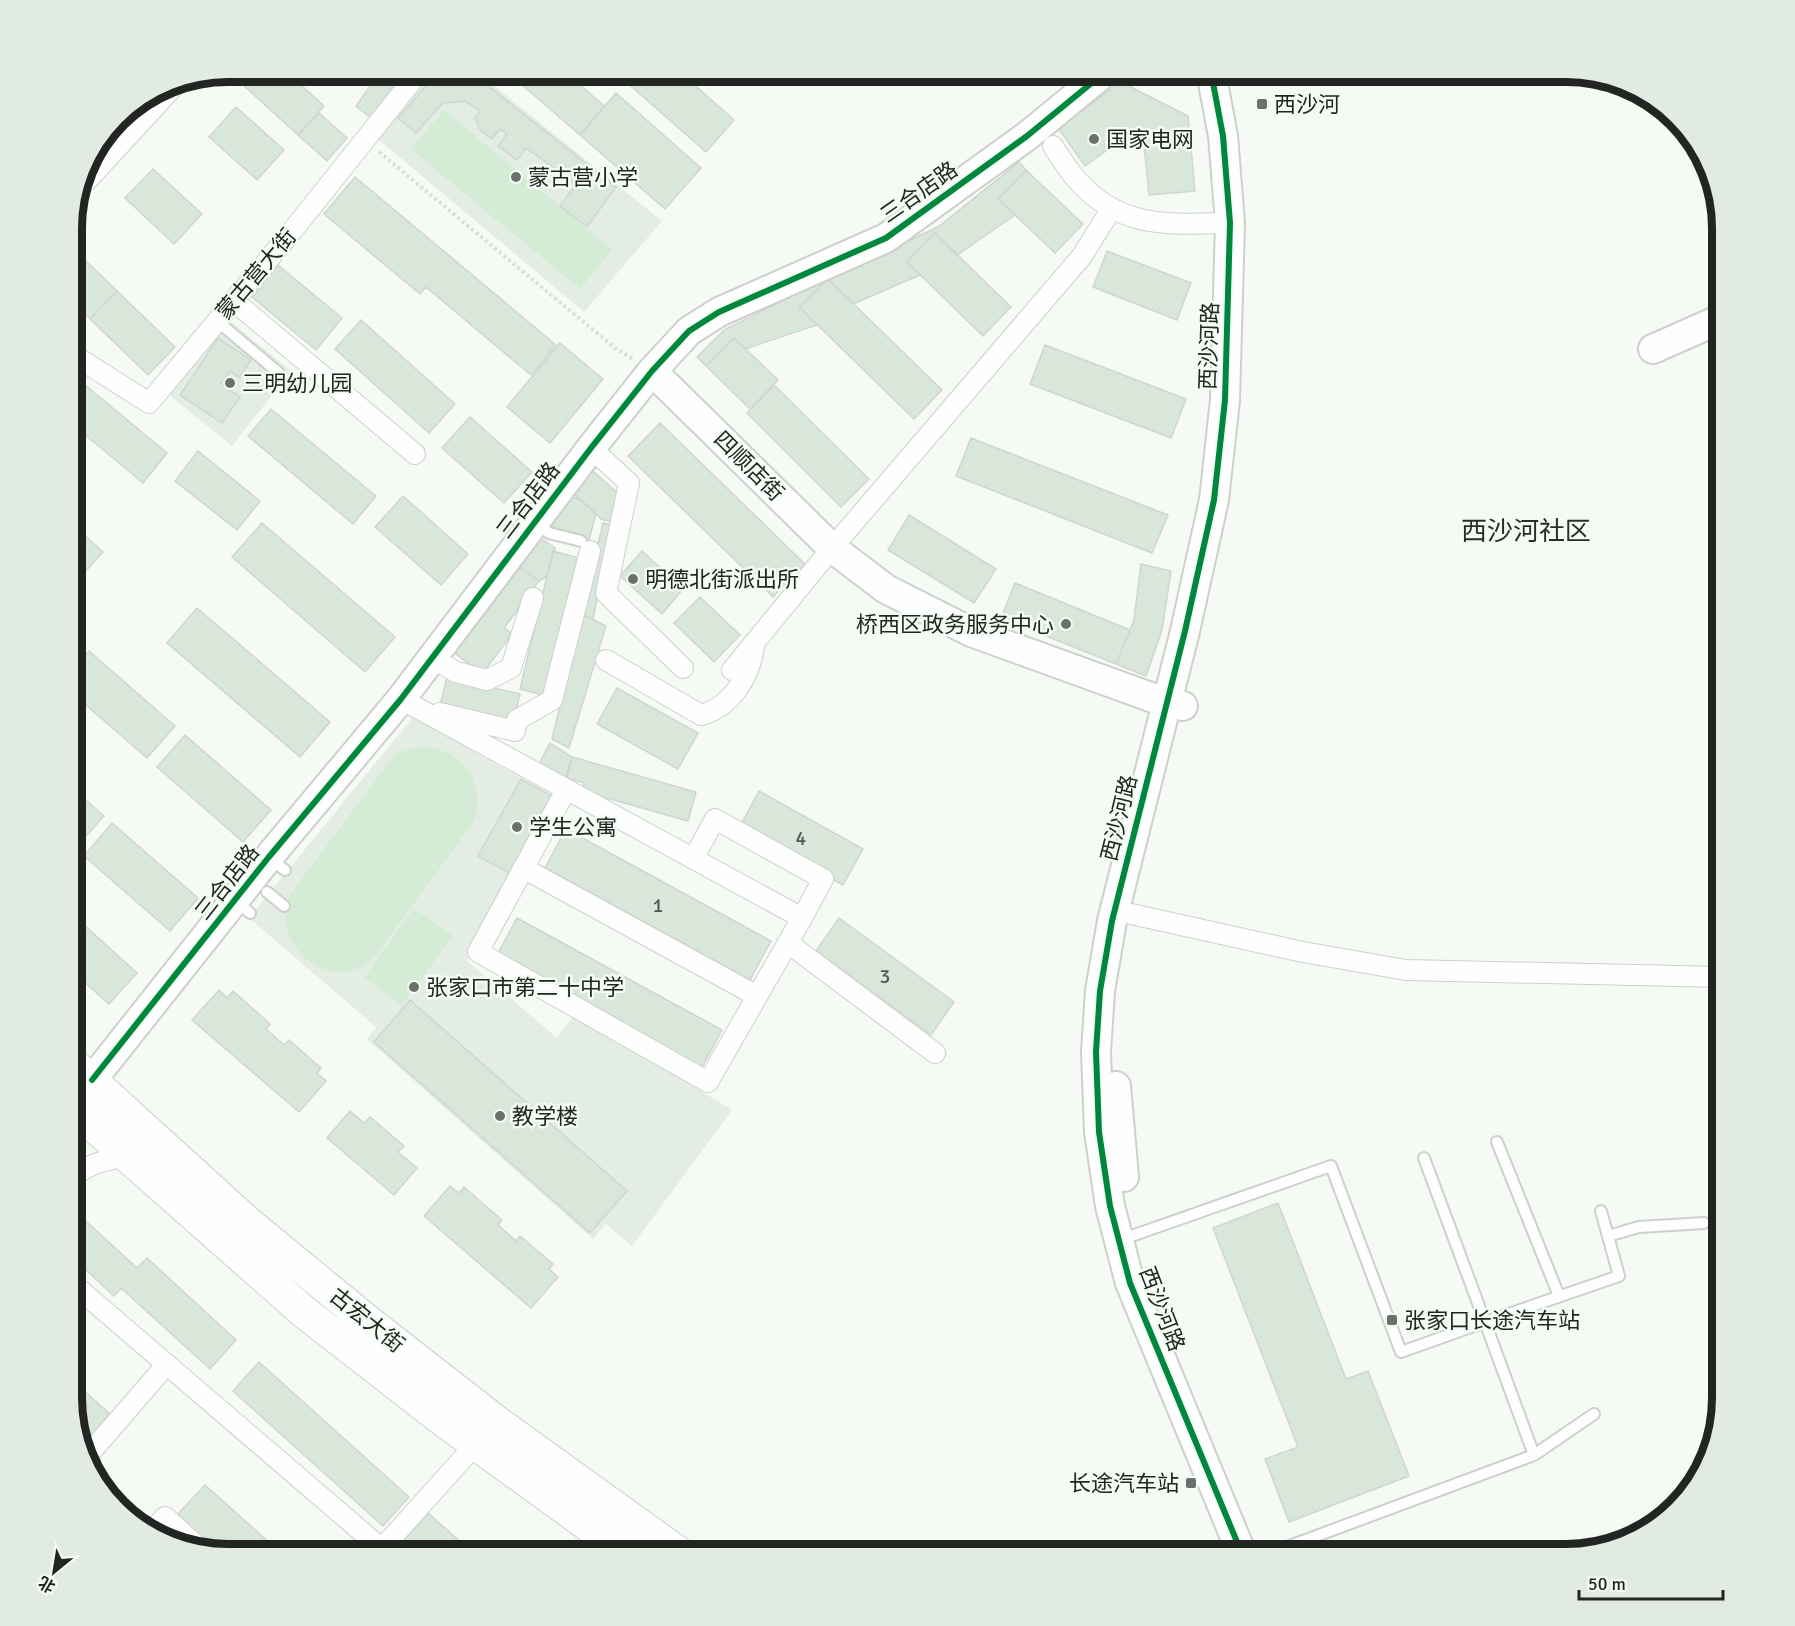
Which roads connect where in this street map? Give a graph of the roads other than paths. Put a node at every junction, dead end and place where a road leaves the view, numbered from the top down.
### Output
1 (411, 82) edge
2 (1093, 82) edge
3 (1213, 82) edge
4 (1230, 82) edge
5 (146, 108) edge
6 (1053, 146) dead end
7 (103, 154) edge
8 (1112, 208) junction
9 (1230, 223) junction
10 (234, 301) junction
11 (217, 321) junction
12 (1712, 323) edge
13 (1653, 349) dead end
14 (83, 361) edge
15 (652, 371) junction
16 (279, 373) dead end
17 (591, 448) junction
18 (415, 454) dead end
19 (534, 522) junction
20 (585, 546) joint
21 (832, 548) junction
22 (533, 598) dead end
23 (755, 641) junction
24 (432, 658) junction
25 (606, 660) dead end
26 (683, 668) dead end
27 (732, 670) dead end
28 (401, 699) junction
29 (1175, 704) junction
30 (440, 713) dead end
31 (495, 727) junction
32 (485, 746) junction
33 (566, 790) junction
34 (693, 859) junction
35 (523, 868) junction
36 (267, 892) dead end
37 (284, 906) dead end
38 (1131, 914) junction
39 (802, 918) junction
40 (788, 943) junction
41 (1712, 977) edge
42 (757, 996) junction
43 (935, 1053) dead end
44 (83, 1070) edge
45 (83, 1072) edge
46 (83, 1116) edge
47 (1497, 1142) dead end
48 (128, 1156) junction
49 (1424, 1158) dead end
50 (83, 1169) edge
51 (1601, 1211) dead end
52 (1704, 1223) dead end
53 (1608, 1236) junction
54 (1127, 1238) junction
55 (83, 1292) edge
56 (1559, 1296) junction
57 (1485, 1322) junction
58 (167, 1364) junction
59 (1594, 1414) dead end
60 (476, 1444) junction
61 (93, 1450) edge
62 (1534, 1455) junction
63 (158, 1525) edge
64 (188, 1538) edge
65 (380, 1544) edge
66 (392, 1544) edge
67 (605, 1544) edge
68 (666, 1544) edge
69 (1238, 1544) edge
70 (1254, 1544) edge
71 (1295, 1544) edge

1 - 10 street, 蒙古营大街
2 - 15 street, 三合店路
3 - 9 street, 西沙河路
4 - 29 street, 西沙河路
5 - 7 main road
6 - 8 street
8 - 9 street
8 - 21 street
9 - 29 street, 西沙河路
10 - 11 street, 蒙古营大街
10 - 18 street
11 - 14 street, 蒙古营大街
11 - 16 lane
12 - 13 street
15 - 17 street, 三合店路
15 - 21 street, 四顺店街
17 - 19 street, 三合店路
17 - 26 street
19 - 20 lane
19 - 24 street, 三合店路
20 - 31 street
21 - 23 street
21 - 29 street, 四顺店街
22 - 24 street
23 - 25 street
23 - 27 street
24 - 28 street, 三合店路
28 - 32 street
28 - 44 street, 三合店路
29 - 38 street, 西沙河路
29 - 54 street, 西沙河路
30 - 31 street
31 - 32 street
32 - 33 street
33 - 34 street
33 - 35 street
34 - 39 street
34 - 39 street
35 - 42 street
35 - 42 street
36 - 37 lane
38 - 41 street
38 - 54 street, 西沙河路
39 - 40 street
40 - 42 street
40 - 43 street
45 - 68 main road, 古宏大街
46 - 48 main road, 古宏大街
47 - 56 lane
48 - 50 street
48 - 60 main road, 古宏大街
49 - 57 lane
51 - 53 lane
52 - 53 lane
53 - 56 lane
54 - 57 lane
54 - 69 street, 西沙河路
54 - 70 street, 西沙河路
55 - 58 street
56 - 57 lane
57 - 62 lane
58 - 61 street
58 - 65 street
59 - 62 lane
60 - 66 street
60 - 67 main road, 古宏大街
62 - 71 lane
63 - 64 street

